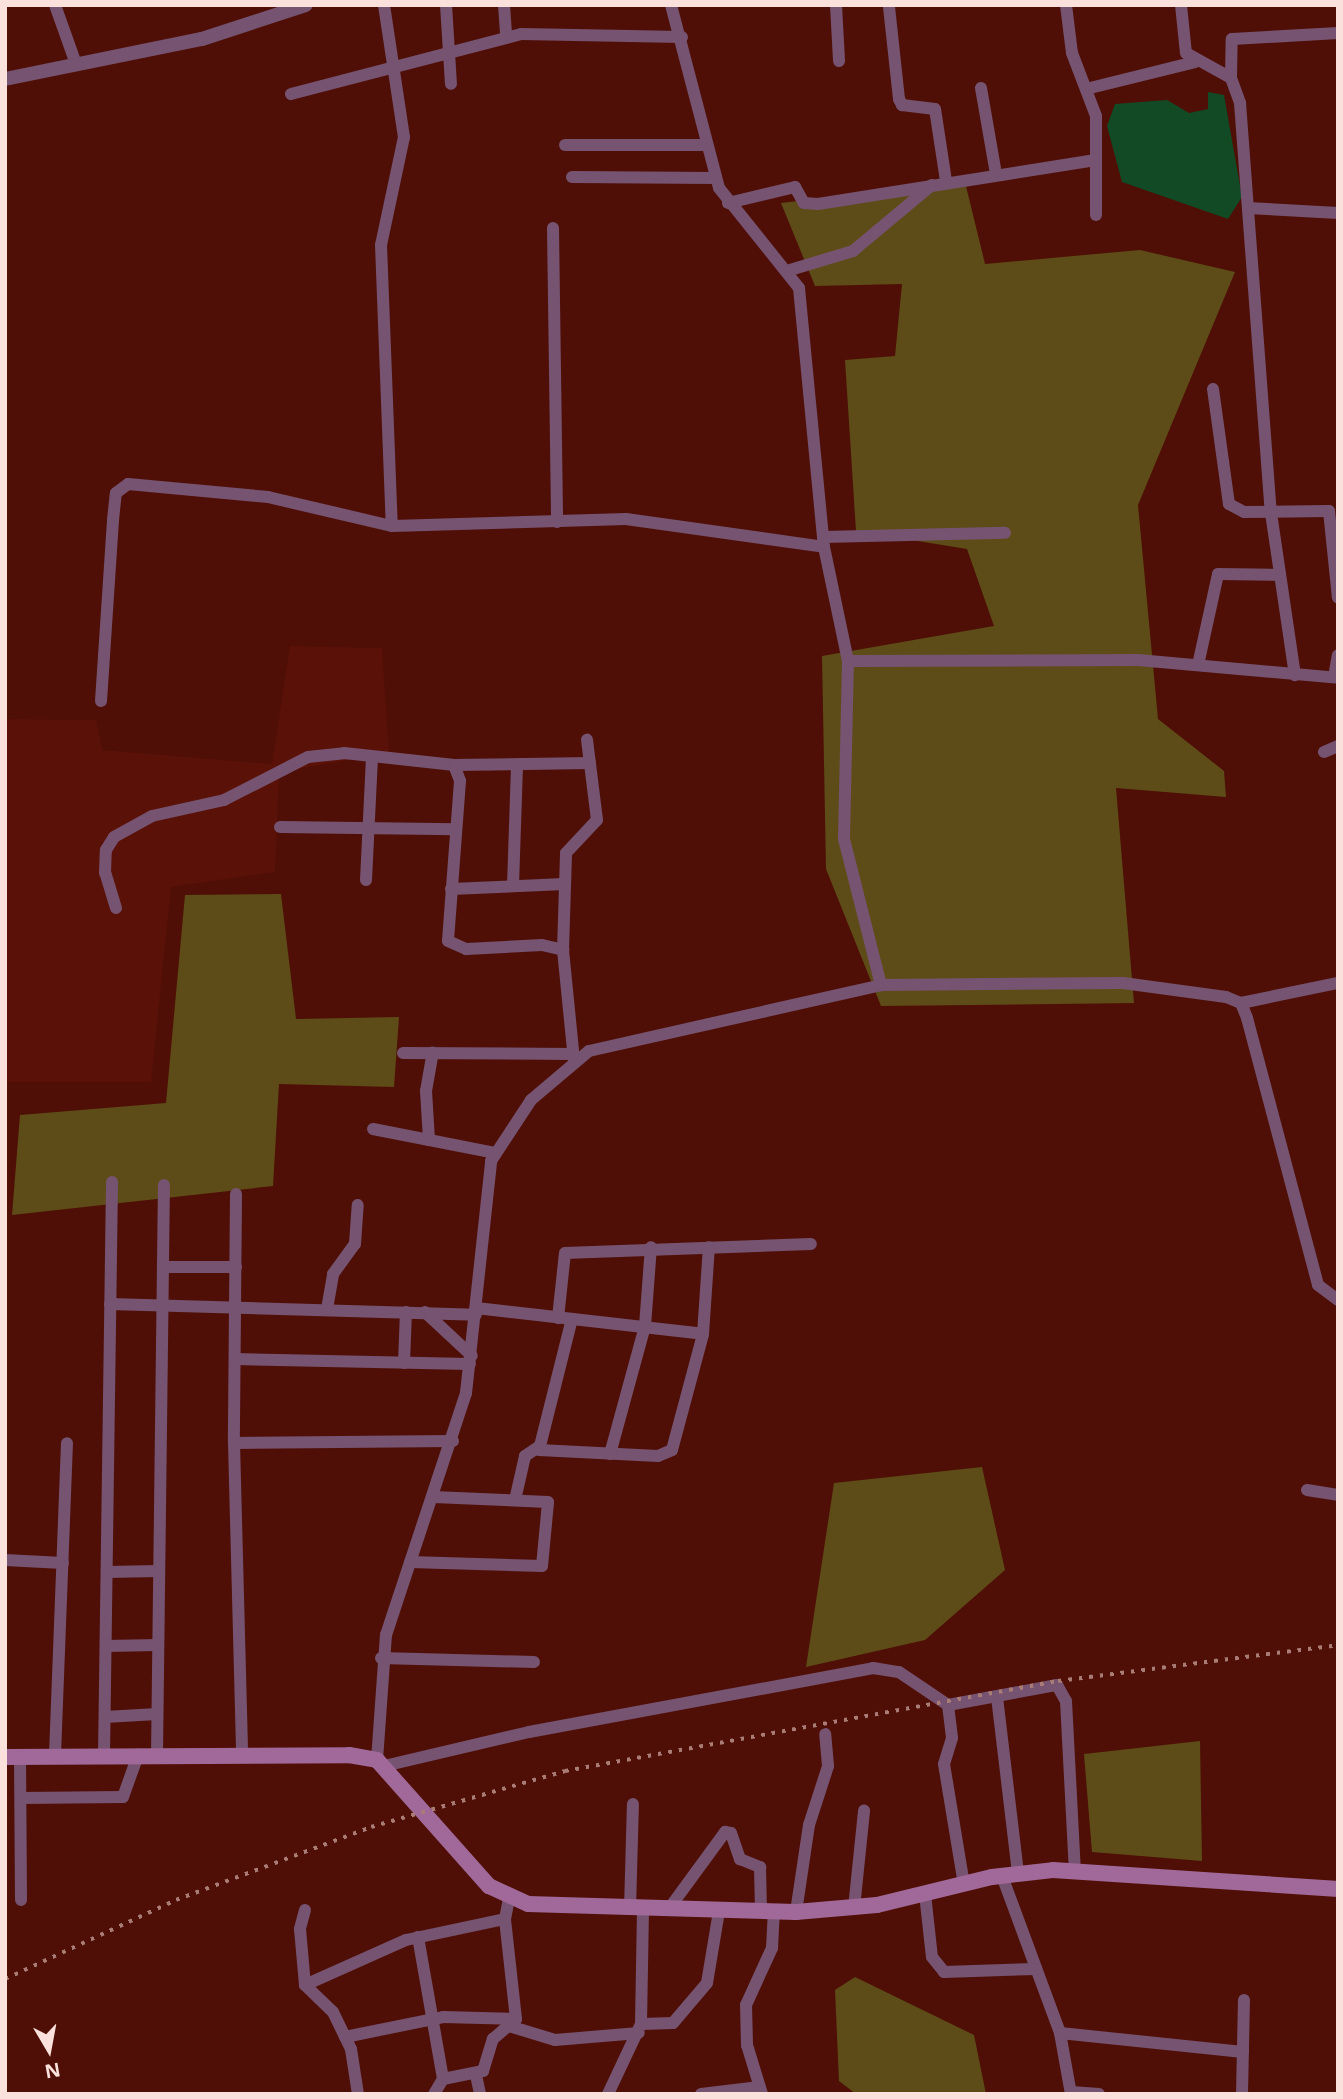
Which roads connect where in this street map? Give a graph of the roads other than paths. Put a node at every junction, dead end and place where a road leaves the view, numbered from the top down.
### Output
1 (55, 5) edge
2 (306, 5) edge
3 (384, 5) edge
4 (446, 5) edge
5 (504, 5) edge
6 (671, 5) edge
7 (836, 5) edge
8 (1066, 5) edge
9 (1181, 5) edge
10 (889, 7) dead end
11 (1338, 33) edge
12 (506, 37) junction
13 (682, 37) junction
14 (449, 52) junction
15 (839, 61) dead end
16 (1195, 62) junction
17 (76, 64) junction
18 (394, 69) junction
19 (1231, 78) junction
20 (5, 79) edge
21 (451, 84) dead end
22 (981, 88) dead end
23 (1086, 89) junction
24 (291, 93) dead end
25 (565, 145) dead end
26 (706, 145) junction
27 (1096, 160) junction
28 (996, 174) junction
29 (572, 177) dead end
30 (715, 178) junction
31 (941, 182) junction
32 (728, 204) junction
33 (1248, 208) junction
34 (1338, 213) edge
35 (1096, 215) dead end
36 (553, 228) dead end
37 (790, 270) junction
38 (1213, 389) dead end
39 (1271, 513) junction
40 (557, 522) junction
41 (392, 526) junction
42 (1005, 533) dead end
43 (823, 542) junction
44 (1280, 575) junction
45 (1338, 598) edge
46 (1338, 655) edge
47 (848, 661) junction
48 (1198, 665) junction
49 (1295, 675) junction
50 (1336, 678) edge
51 (101, 701) dead end
52 (587, 740) dead end
53 (1338, 746) edge
54 (1324, 752) dead end
55 (372, 758) junction
56 (590, 763) junction
57 (454, 765) junction
58 (517, 765) junction
59 (369, 825) junction
60 (280, 827) dead end
61 (456, 829) junction
62 (366, 880) dead end
63 (564, 884) junction
64 (513, 886) junction
65 (452, 889) junction
66 (116, 908) dead end
67 (563, 950) junction
68 (1338, 983) edge
69 (881, 985) junction
70 (1241, 1003) junction
71 (403, 1053) dead end
72 (433, 1053) junction
73 (574, 1057) junction
74 (373, 1129) dead end
75 (429, 1140) junction
76 (493, 1157) junction
77 (112, 1182) dead end
78 (164, 1185) dead end
79 (236, 1194) dead end
80 (358, 1205) dead end
81 (811, 1244) dead end
82 (651, 1247) junction
83 (709, 1247) junction
84 (163, 1267) junction
85 (236, 1267) junction
86 (1338, 1300) edge
87 (110, 1304) junction
88 (163, 1305) junction
89 (236, 1305) junction
90 (327, 1309) junction
91 (476, 1311) junction
92 (406, 1312) junction
93 (425, 1312) junction
94 (558, 1318) junction
95 (572, 1319) junction
96 (645, 1326) junction
97 (703, 1334) junction
98 (235, 1359) junction
99 (471, 1360) junction
100 (404, 1363) junction
101 (453, 1441) junction
102 (234, 1443) junction
103 (67, 1444) dead end
104 (538, 1450) junction
105 (610, 1454) junction
106 (1307, 1490) dead end
107 (1338, 1495) edge
108 (433, 1497) junction
109 (515, 1500) junction
110 (5, 1560) edge
111 (410, 1562) junction
112 (63, 1563) junction
113 (107, 1572) junction
114 (158, 1572) junction
115 (158, 1645) junction
116 (106, 1646) junction
117 (381, 1658) junction
118 (534, 1662) dead end
119 (997, 1697) junction
120 (948, 1705) junction
121 (157, 1714) junction
122 (105, 1717) junction
123 (825, 1734) dead end
124 (157, 1754) junction
125 (242, 1754) junction
126 (55, 1755) junction
127 (138, 1755) junction
128 (13, 1756) edge
129 (104, 1756) junction
130 (380, 1763) junction
131 (21, 1798) junction
132 (634, 1804) dead end
133 (864, 1811) dead end
134 (1074, 1872) junction
135 (1010, 1875) junction
136 (964, 1885) junction
137 (1338, 1889) edge
138 (925, 1894) junction
139 (509, 1898) junction
140 (21, 1899) dead end
141 (854, 1908) junction
142 (637, 1909) junction
143 (305, 1910) dead end
144 (668, 1910) junction
145 (719, 1910) junction
146 (767, 1911) junction
147 (796, 1912) junction
148 (505, 1919) junction
149 (418, 1937) junction
150 (1036, 1969) junction
151 (305, 1985) junction
152 (1244, 2000) dead end
153 (433, 2018) junction
154 (513, 2022) junction
155 (640, 2028) junction
156 (1060, 2033) junction
157 (345, 2036) junction
158 (1243, 2053) junction
159 (476, 2075) junction
160 (443, 2079) junction
161 (761, 2090) edge
162 (1071, 2093) edge
163 (358, 2094) edge
164 (434, 2094) edge
165 (480, 2094) edge
166 (608, 2094) edge
167 (701, 2094) edge
168 (1099, 2094) edge
169 (1242, 2094) edge

1 - 17 street
2 - 17 street
3 - 18 street
4 - 14 street
5 - 12 street
6 - 13 street
7 - 15 street
8 - 23 street
9 - 16 street
10 - 31 street
11 - 19 street
12 - 13 street
12 - 14 street
13 - 26 street
14 - 18 street
14 - 21 street
16 - 19 street
16 - 23 street
17 - 20 street
18 - 24 street
18 - 41 street
19 - 33 street
22 - 28 street
23 - 27 street
25 - 26 street
26 - 30 street
27 - 28 street
27 - 35 street
28 - 31 street
29 - 30 street
30 - 32 street
31 - 32 street
31 - 37 street
32 - 37 street
33 - 34 street
33 - 39 street
36 - 40 street
37 - 43 street
38 - 39 street
39 - 44 street
39 - 45 street
40 - 41 street
40 - 43 street
41 - 51 street
42 - 43 street
43 - 47 street
44 - 48 street
44 - 49 street
46 - 50 street
47 - 48 street
47 - 69 street
48 - 49 street
49 - 50 street
52 - 56 street
53 - 54 street
55 - 57 street
55 - 59 street
55 - 66 street
56 - 58 street
56 - 63 street
57 - 58 street
57 - 61 street
58 - 64 street
59 - 60 street
59 - 61 street
59 - 62 street
61 - 65 street
63 - 64 street
63 - 67 street
64 - 65 street
65 - 67 street
67 - 73 street
68 - 70 street
69 - 70 street
69 - 73 street
70 - 86 street
71 - 72 street
72 - 73 street
72 - 75 street
73 - 76 street
74 - 75 street
75 - 76 street
76 - 91 street
77 - 87 street
78 - 84 street
79 - 85 street
80 - 90 street
81 - 83 street
82 - 83 street
82 - 94 street
82 - 96 street
83 - 97 street
84 - 85 street
84 - 88 street
85 - 89 street
87 - 88 street
87 - 113 street
88 - 89 street
88 - 114 street
89 - 90 street
89 - 98 street
90 - 92 street
91 - 93 street
91 - 94 street
91 - 99 street
92 - 93 street
92 - 100 street
93 - 99 street
94 - 95 street
95 - 96 street
95 - 104 street
96 - 97 street
96 - 105 street
97 - 105 street
98 - 100 street
98 - 102 street
99 - 100 street
99 - 101 street
101 - 102 street
101 - 108 street
102 - 125 street
103 - 112 street
104 - 105 street
104 - 109 street
106 - 107 street
108 - 109 street
108 - 111 street
109 - 111 street
110 - 112 street
111 - 117 street
112 - 126 street
113 - 114 street
113 - 116 street
114 - 115 street
115 - 116 street
115 - 121 street
116 - 122 street
117 - 118 street
117 - 130 street
119 - 120 street
119 - 134 street
119 - 135 street
120 - 130 street
120 - 136 street
121 - 122 street
121 - 124 street
122 - 129 street
123 - 147 street
124 - 125 main road
124 - 127 main road
125 - 130 main road
126 - 128 main road
126 - 129 main road
127 - 129 main road
127 - 131 street
128 - 131 street
130 - 139 main road
131 - 140 street
132 - 142 street
133 - 141 street
134 - 135 main road
134 - 137 main road
135 - 136 main road
135 - 150 street
136 - 138 main road
138 - 141 main road
138 - 150 street
139 - 142 main road
139 - 148 street
141 - 147 main road
142 - 144 main road
142 - 155 street
143 - 151 street
144 - 145 main road
144 - 146 street
145 - 146 main road
145 - 155 street
146 - 147 main road
146 - 161 street
148 - 149 street
148 - 154 street
149 - 151 street
149 - 153 street
150 - 156 street
151 - 157 street
152 - 158 street
153 - 154 street
153 - 157 street
153 - 160 street
154 - 155 street
154 - 159 street
155 - 166 street
156 - 158 street
156 - 162 street
157 - 163 street
158 - 169 street
159 - 160 street
159 - 165 street
160 - 164 street
161 - 167 street
162 - 168 street

